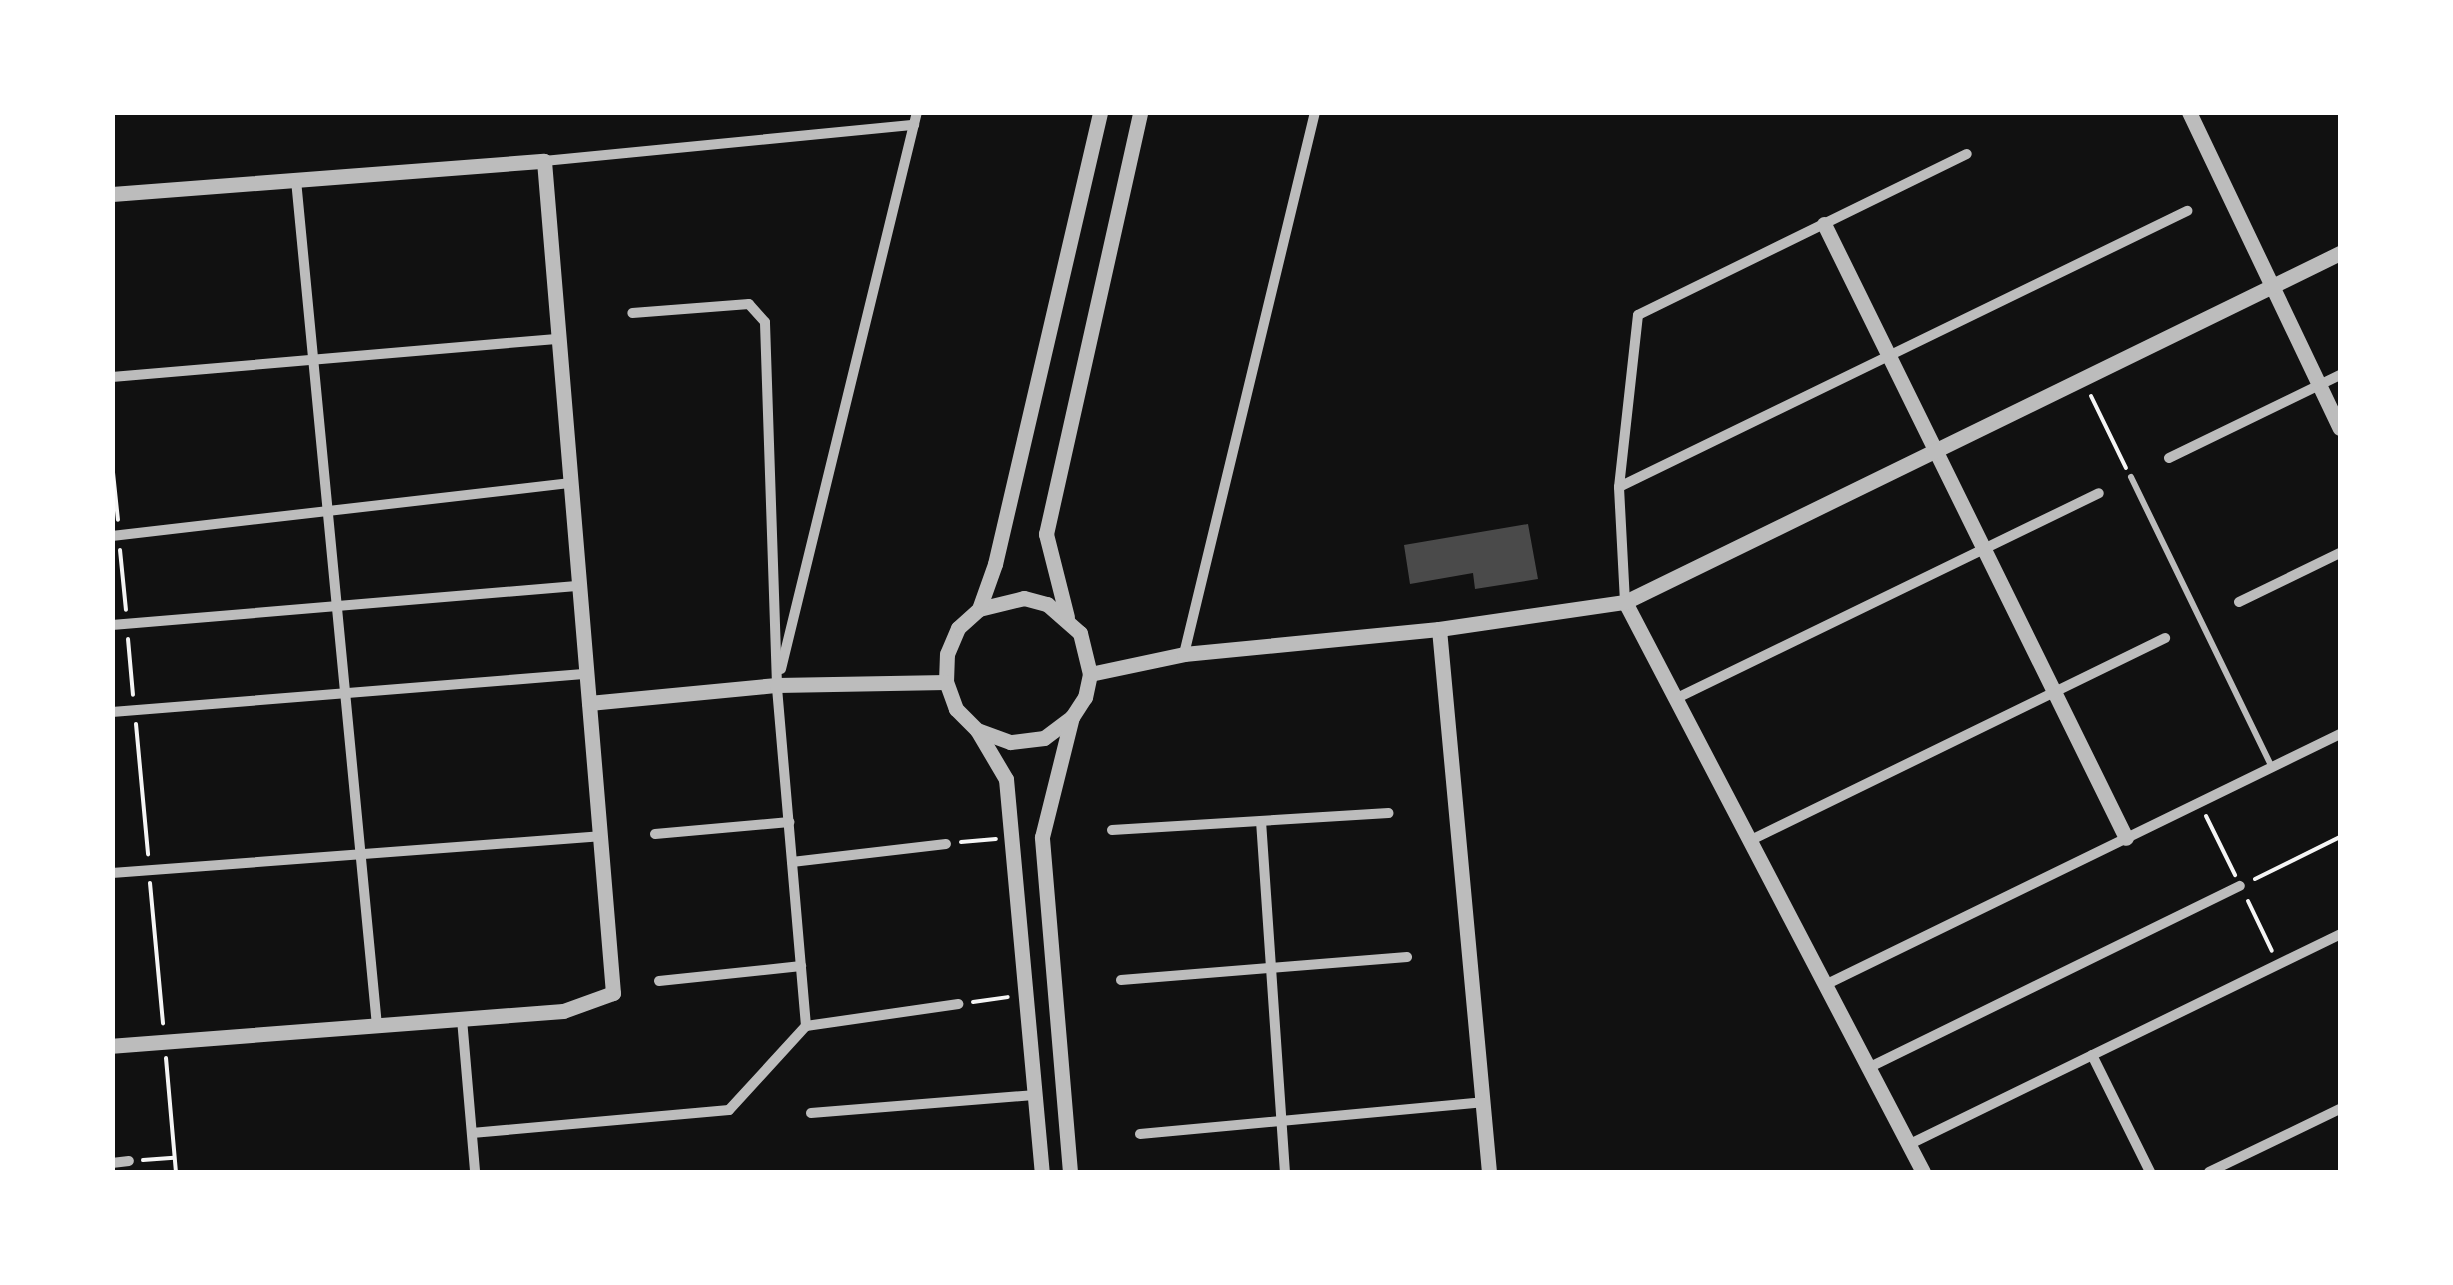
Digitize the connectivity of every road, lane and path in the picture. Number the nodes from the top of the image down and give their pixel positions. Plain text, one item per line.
1 (1100, 112) edge
2 (1140, 112) edge
3 (1314, 112) edge
4 (2188, 112) edge
5 (916, 119) edge
6 (1967, 154) dead end
7 (544, 160) junction
8 (296, 180) junction
9 (112, 194) edge
10 (2187, 211) dead end
11 (1824, 224) junction
12 (2340, 253) edge
13 (2271, 286) junction
14 (632, 312) dead end
15 (558, 339) junction
16 (1889, 356) junction
17 (313, 360) junction
18 (2340, 375) edge
19 (112, 377) edge
20 (2082, 378) junction
21 (2319, 385) junction
22 (2340, 428) edge
23 (1936, 450) junction
24 (2169, 458) dead end
25 (112, 464) edge
26 (2130, 477) joint
27 (570, 483) junction
28 (1619, 488) junction
29 (2098, 493) dead end
30 (328, 515) junction
31 (116, 535) edge
32 (1984, 549) junction
33 (2340, 553) edge
34 (579, 586) junction
35 (1624, 602) junction
36 (2239, 602) dead end
37 (337, 606) junction
38 (979, 609) junction
39 (1067, 617) junction
40 (127, 624) junction
41 (112, 625) edge
42 (1440, 629) junction
43 (2165, 638) dead end
44 (1184, 654) junction
45 (586, 674) junction
46 (1090, 674) junction
47 (946, 682) junction
48 (777, 685) junction
49 (2054, 692) junction
50 (345, 694) junction
51 (1675, 699) junction
52 (589, 703) junction
53 (134, 710) junction
54 (112, 712) edge
55 (1072, 718) junction
56 (977, 730) junction
57 (2340, 734) edge
58 (2272, 767) junction
59 (1388, 812) dead end
60 (1262, 821) junction
61 (788, 822) junction
62 (1112, 830) dead end
63 (655, 834) dead end
64 (600, 836) junction
65 (2340, 837) edge
66 (1014, 838) junction
67 (2126, 838) junction
68 (1750, 841) junction
69 (946, 844) joint
70 (361, 858) junction
71 (792, 862) junction
72 (149, 870) junction
73 (112, 873) edge
74 (2240, 886) joint
75 (2340, 934) edge
76 (1407, 958) dead end
77 (801, 966) junction
78 (1271, 969) junction
79 (1121, 980) dead end
80 (659, 981) dead end
81 (1825, 985) junction
82 (1028, 994) junction
83 (958, 1004) joint
84 (462, 1019) junction
85 (377, 1026) junction
86 (806, 1026) junction
87 (164, 1042) junction
88 (112, 1046) edge
89 (2092, 1055) junction
90 (1868, 1068) junction
91 (1036, 1095) junction
92 (1482, 1102) junction
93 (2340, 1108) edge
94 (811, 1112) dead end
95 (1281, 1121) junction
96 (472, 1133) junction
97 (1140, 1134) dead end
98 (1908, 1145) junction
99 (175, 1158) junction
100 (129, 1162) joint
101 (112, 1163) edge
102 (176, 1172) edge
103 (475, 1172) edge
104 (1042, 1172) edge
105 (1070, 1172) edge
106 (1285, 1172) edge
107 (1489, 1172) edge
108 (1923, 1172) edge
109 (2150, 1172) edge
110 (2209, 1172) edge

1 - 38 street
2 - 39 street
3 - 44 street
4 - 13 street
5 - 7 street
5 - 48 street
6 - 11 street
7 - 8 street
7 - 15 street
8 - 9 street
8 - 17 street
10 - 16 street
11 - 16 street
11 - 28 street
12 - 13 street
13 - 20 street
13 - 21 street
14 - 48 street
15 - 17 street
15 - 27 street
16 - 23 street
16 - 28 street
17 - 19 street
17 - 30 street
18 - 21 street
20 - 23 street
20 - 26 path
21 - 22 street
21 - 24 street
23 - 32 street
23 - 35 street
25 - 31 path
26 - 58 lane
27 - 30 street
27 - 34 street
28 - 35 street
29 - 32 street
30 - 31 street
30 - 37 street
31 - 40 path
32 - 49 street
32 - 51 street
33 - 36 street
34 - 37 street
34 - 45 street
35 - 42 street
35 - 51 street
37 - 40 street
37 - 50 street
38 - 39 street
38 - 47 street
39 - 46 street
40 - 41 street
40 - 53 path
42 - 44 street
42 - 92 street
43 - 49 street
44 - 46 street
45 - 50 street
45 - 52 street
46 - 55 street
47 - 48 street
47 - 56 street
48 - 52 street
48 - 61 street
49 - 67 street
49 - 68 street
50 - 53 street
50 - 70 street
51 - 68 street
52 - 64 street
53 - 54 street
53 - 72 path
55 - 56 street
55 - 105 street
56 - 66 street
57 - 58 street
58 - 67 street
59 - 60 street
60 - 62 street
60 - 78 street
61 - 63 street
61 - 71 street
64 - 70 street
64 - 84 street
65 - 74 path
66 - 69 path
66 - 82 street
67 - 81 street
68 - 81 street
69 - 71 street
70 - 72 street
70 - 85 street
71 - 77 street
72 - 73 street
72 - 87 path
74 - 90 street
75 - 89 street
76 - 78 street
77 - 80 street
77 - 86 street
78 - 79 street
78 - 95 street
81 - 90 street
82 - 83 path
82 - 91 street
83 - 86 street
84 - 85 street
84 - 96 street
85 - 87 street
86 - 96 street
87 - 88 street
87 - 99 path
89 - 98 street
89 - 109 street
90 - 98 street
91 - 94 street
91 - 104 street
92 - 95 street
92 - 107 street
93 - 110 street
95 - 97 street
95 - 106 street
96 - 103 street
98 - 108 street
99 - 100 path
99 - 102 path
100 - 101 street

